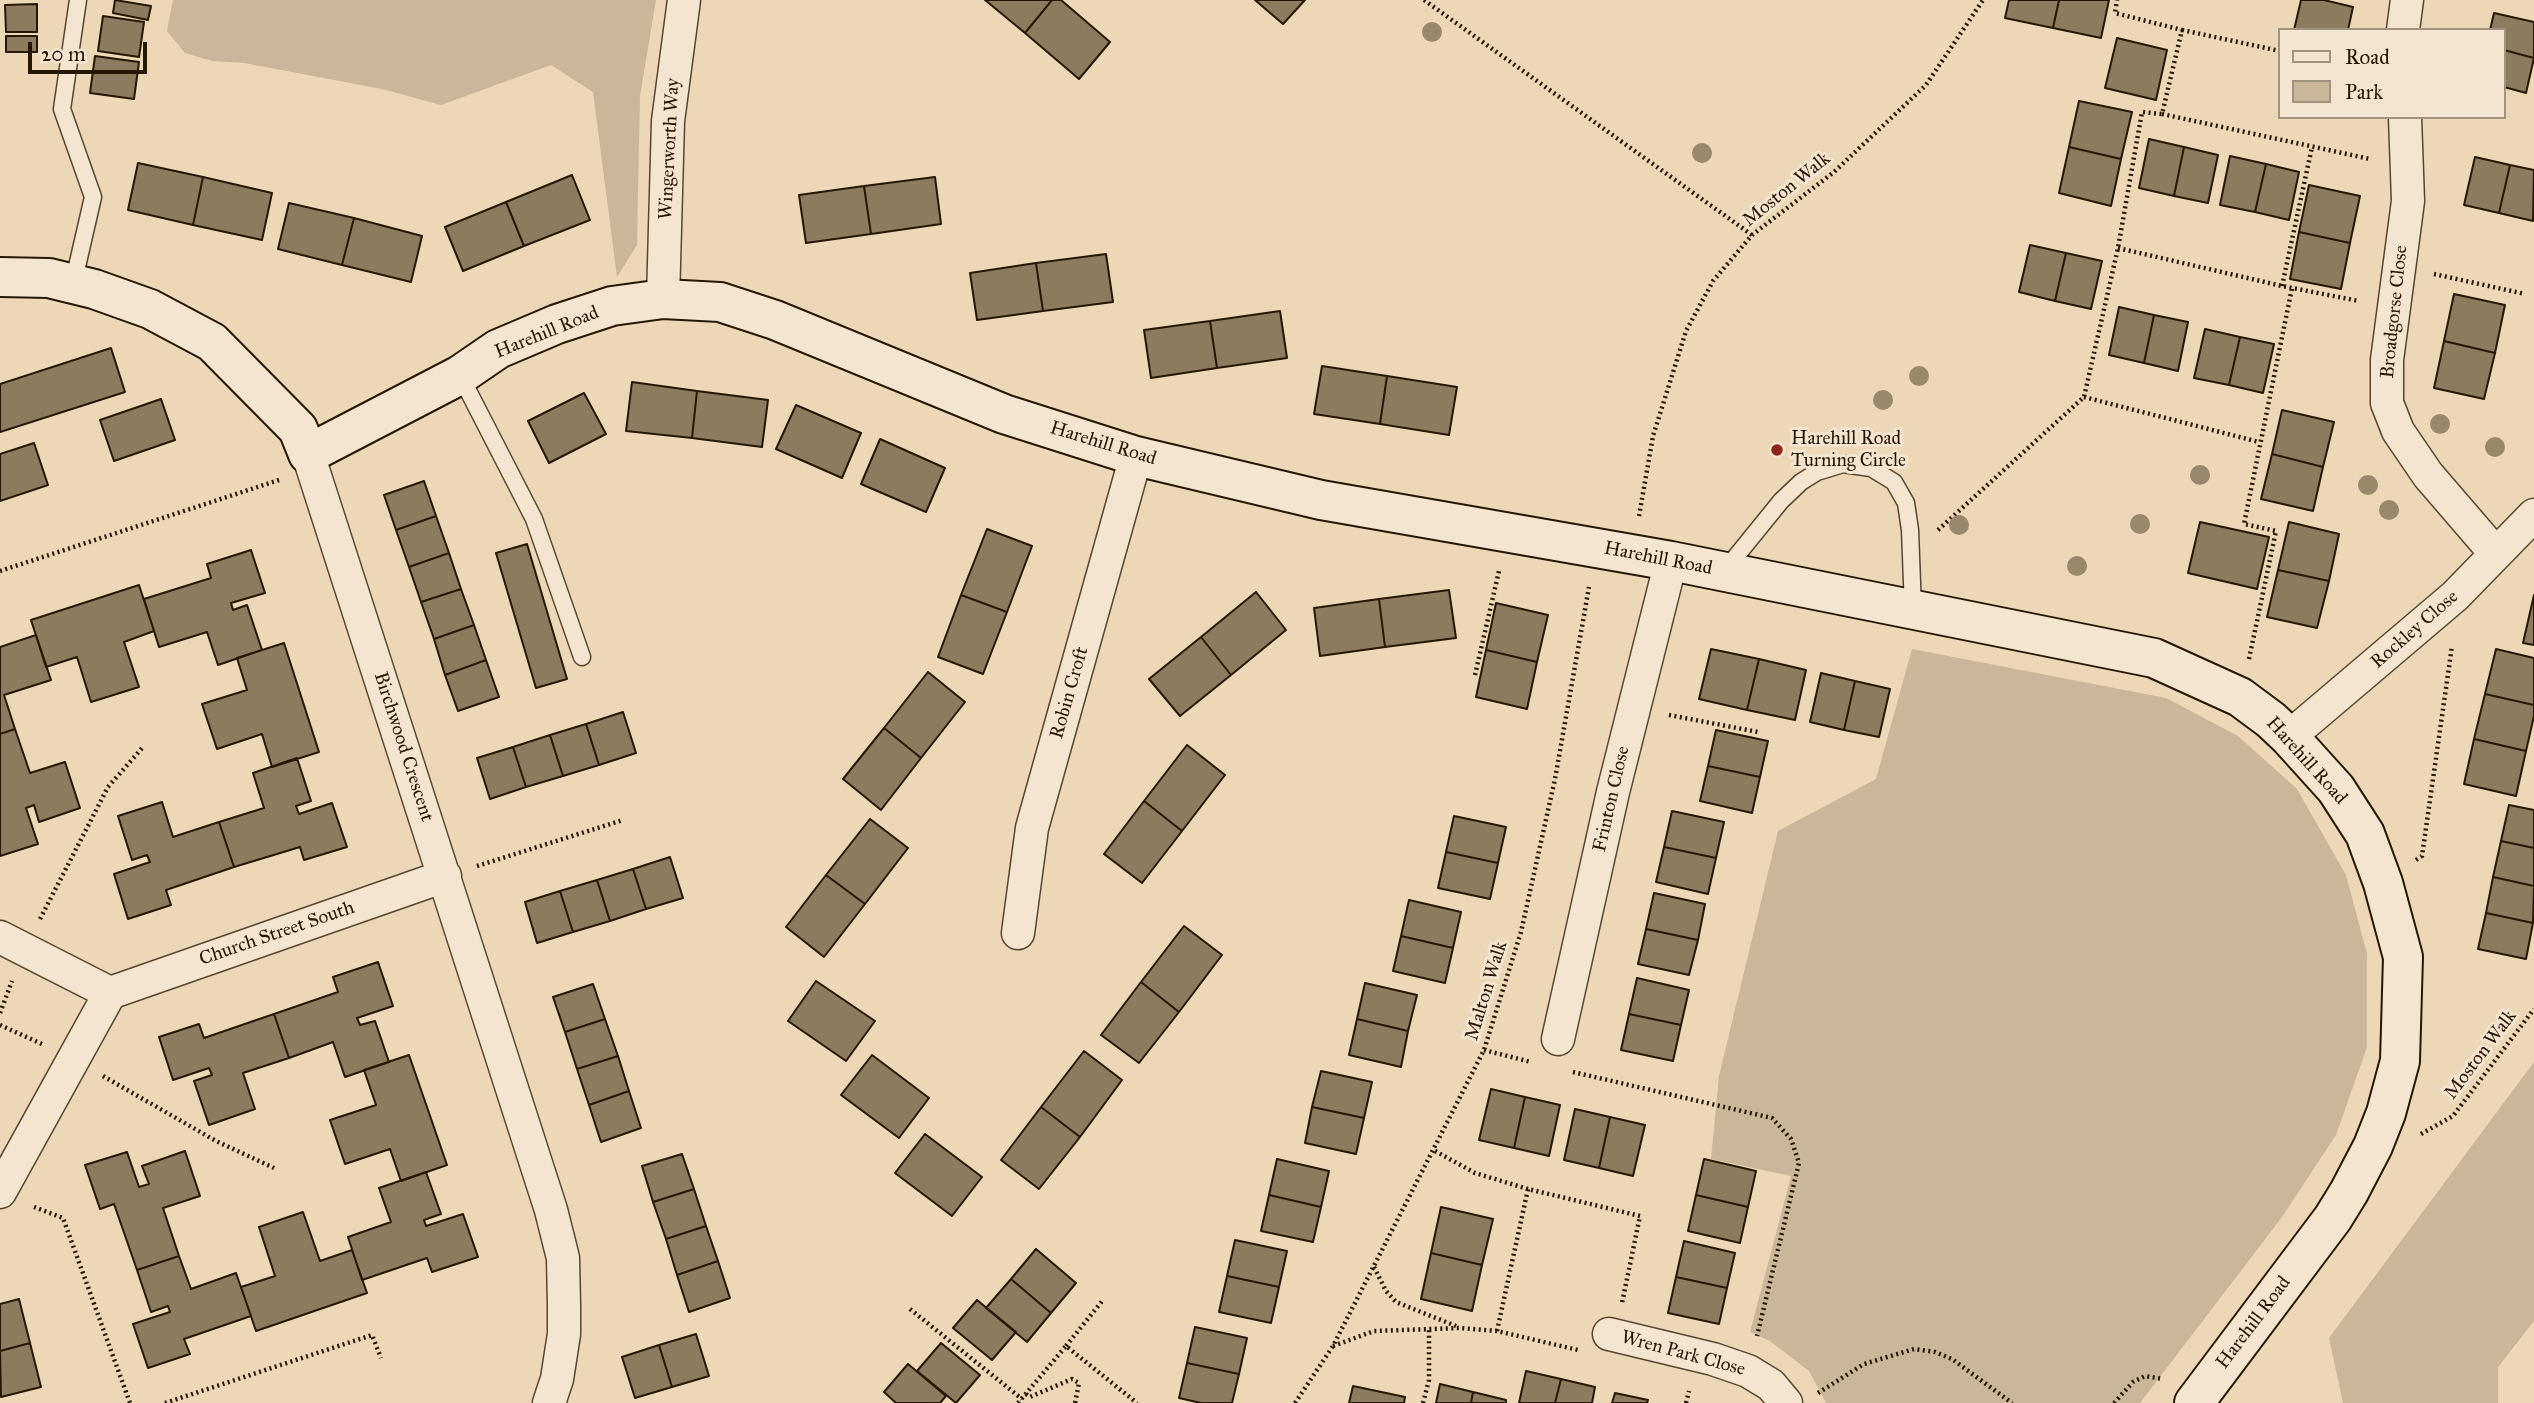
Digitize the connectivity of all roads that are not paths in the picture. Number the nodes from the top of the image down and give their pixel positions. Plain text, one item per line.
1 (78, 0) edge
2 (684, 0) edge
3 (2407, 0) edge
4 (2403, 28) edge
5 (2405, 119) edge
6 (0, 277) edge
7 (73, 284) junction
8 (663, 299) junction
9 (460, 375) junction
10 (1136, 456) junction
11 (311, 462) junction
12 (2534, 515) edge
13 (2496, 554) junction
14 (1671, 561) junction
15 (1724, 572) junction
16 (1913, 611) junction
17 (582, 657) dead end
18 (2289, 737) junction
19 (445, 876) junction
20 (1018, 933) dead end
21 (12, 943) edge
22 (110, 993) junction
23 (1550, 1052) road end
24 (13, 1198) edge
25 (1612, 1335) road end
26 (1798, 1400) edge
27 (2196, 1401) edge
28 (549, 1403) edge

1 - 7 lane
2 - 8 street, Wingerworth Way
3 - 4 street
5 - 13 street, Broadgorse Close
6 - 7 street, Birchwood Crescent
7 - 11 street, Birchwood Crescent
8 - 9 street, Harehill Road
8 - 10 street, Harehill Road
9 - 11 street, Harehill Road
9 - 17 lane
10 - 14 street, Harehill Road
10 - 20 street, Robin Croft
11 - 19 street, Birchwood Crescent
12 - 13 street, Rockley Close
13 - 18 street, Rockley Close
14 - 15 street, Harehill Road
14 - 23 street, Frinton Close
15 - 16 street, Harehill Road
15 - 16 lane
16 - 18 street, Harehill Road
18 - 27 street, Harehill Road
19 - 22 street, Church Street South
19 - 28 street, Birchwood Crescent
21 - 22 street
22 - 24 street
25 - 26 street, Wren Park Close

